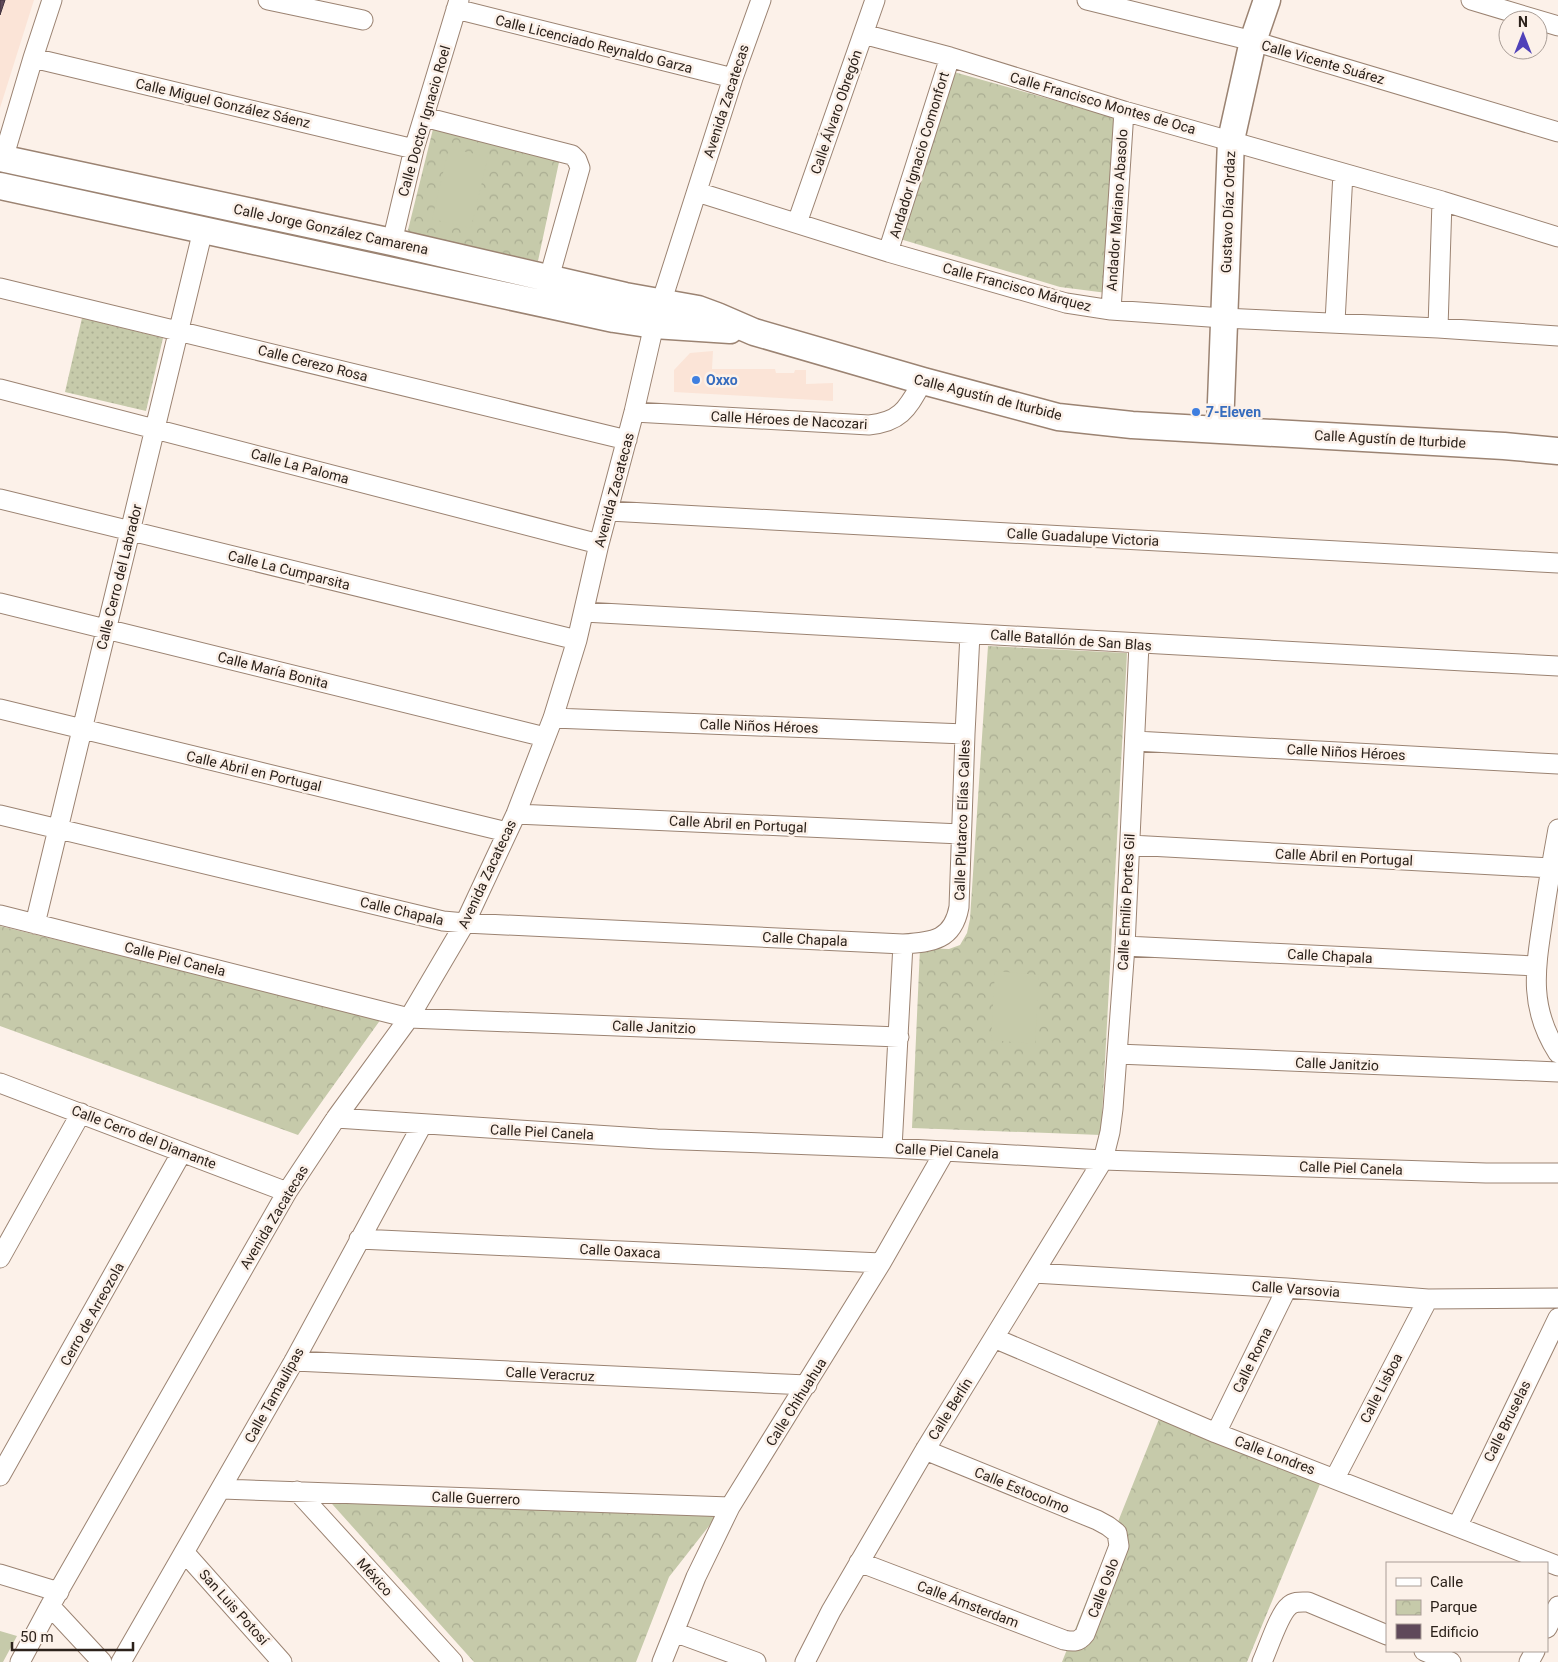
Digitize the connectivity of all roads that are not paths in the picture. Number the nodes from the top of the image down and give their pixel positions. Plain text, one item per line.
1 (52, 0) edge
2 (268, 0) edge
3 (761, 0) edge
4 (875, 0) edge
5 (1087, 0) edge
6 (1267, 0) edge
7 (1471, 0) edge
8 (457, 5) edge
9 (363, 20) dead end
10 (1558, 26) edge
11 (863, 34) junction
12 (1252, 42) junction
13 (950, 57) junction
14 (33, 58) junction
15 (733, 78) junction
16 (1124, 111) junction
17 (424, 117) junction
18 (1558, 132) edge
19 (1231, 140) junction
20 (414, 149) junction
21 (2, 159) edge
22 (1343, 173) junction
23 (0, 186) edge
24 (697, 192) junction
25 (1442, 201) junction
26 (797, 223) junction
27 (203, 230) junction
28 (1558, 237) edge
29 (392, 242) junction
30 (888, 252) junction
31 (549, 278) junction
32 (0, 288) edge
33 (1111, 310) junction
34 (657, 314) junction
35 (1223, 318) junction
36 (1335, 322) junction
37 (1438, 328) junction
38 (178, 330) junction
39 (1558, 336) edge
40 (923, 381) junction
41 (0, 389) edge
42 (634, 412) junction
43 (155, 428) junction
44 (1220, 428) junction
45 (626, 440) junction
46 (1558, 451) edge
47 (0, 499) edge
48 (609, 511) junction
49 (130, 532) junction
50 (600, 544) junction
51 (1558, 563) edge
52 (0, 603) edge
53 (584, 612) junction
54 (107, 629) junction
55 (970, 634) junction
56 (577, 640) junction
57 (1139, 644) junction
58 (1558, 666) edge
59 (0, 709) edge
60 (553, 718) junction
61 (82, 730) junction
62 (965, 734) junction
63 (545, 737) junction
64 (1134, 740) junction
65 (1558, 764) edge
66 (516, 814) junction
67 (0, 815) edge
68 (57, 829) junction
69 (1558, 829) edge
70 (507, 832) junction
71 (961, 834) junction
72 (1130, 845) junction
73 (1555, 869) edge
74 (0, 915) edge
75 (465, 923) junction
76 (35, 924) junction
77 (903, 944) junction
78 (1125, 946) junction
79 (1536, 966) junction
80 (409, 1018) junction
81 (899, 1037) junction
82 (1117, 1054) junction
83 (1558, 1054) edge
84 (1558, 1072) edge
85 (0, 1083) edge
86 (80, 1112) junction
87 (336, 1118) junction
88 (422, 1125) junction
89 (892, 1148) junction
90 (945, 1151) junction
91 (182, 1152) junction
92 (1103, 1160) junction
93 (1558, 1173) edge
94 (288, 1192) junction
95 (359, 1239) junction
96 (0, 1258) edge
97 (881, 1263) junction
98 (1034, 1273) junction
99 (1287, 1288) junction
100 (1428, 1298) junction
101 (1558, 1298) edge
102 (1558, 1318) edge
103 (994, 1338) junction
104 (294, 1361) junction
105 (807, 1385) junction
106 (1216, 1433) junction
107 (925, 1450) junction
108 (0, 1476) edge
109 (1335, 1478) junction
110 (222, 1489) junction
111 (297, 1491) junction
112 (730, 1507) junction
113 (1458, 1525) junction
114 (1117, 1533) joint
115 (185, 1553) junction
116 (859, 1562) junction
117 (1558, 1566) edge
118 (0, 1574) edge
119 (54, 1599) junction
120 (1558, 1606) edge
121 (1548, 1626) edge
122 (674, 1632) junction
123 (1386, 1635) edge
124 (1078, 1641) joint
125 (1426, 1652) edge
126 (20, 1662) edge
127 (102, 1662) edge
128 (121, 1662) edge
129 (282, 1662) edge
130 (453, 1662) edge
131 (662, 1662) edge
132 (756, 1662) edge
133 (805, 1662) edge
134 (1262, 1662) edge
135 (1451, 1662) edge

1 - 14 street
2 - 9 street
3 - 15 street, Avenida Zacatecas
4 - 11 street, Calle Álvaro Obregón
5 - 12 street, Calle Vicente Suárez
6 - 12 street, Gustavo Díaz Ordaz
7 - 10 street
8 - 15 street, Calle Licenciado Reynaldo Garza
8 - 17 street, Calle Doctor Ignacio Roel
11 - 13 street, Calle Francisco Montes de Oca
11 - 26 street, Calle Álvaro Obregón
12 - 18 street, Calle Vicente Suárez
12 - 19 street, Gustavo Díaz Ordaz
13 - 16 street, Calle Francisco Montes de Oca
13 - 30 street, Andador Ignacio Comonfort
14 - 20 street, Calle Miguel González Sáenz
14 - 21 street
15 - 24 street, Avenida Zacatecas
16 - 19 street, Calle Francisco Montes de Oca
16 - 33 street, Andador Mariano Abasolo
17 - 20 street, Calle Doctor Ignacio Roel
17 - 31 street
19 - 22 street, Calle Francisco Montes de Oca
19 - 35 street, Gustavo Díaz Ordaz
20 - 29 street, Calle Doctor Ignacio Roel
21 - 29 street, Calle Jorge González Camarena
22 - 25 street, Calle Francisco Montes de Oca
22 - 36 street
23 - 27 street, Calle Jorge González Camarena
24 - 26 street, Calle Francisco Márquez
24 - 34 street, Avenida Zacatecas
25 - 28 street, Calle Francisco Montes de Oca
25 - 37 street
26 - 30 street, Calle Francisco Márquez
27 - 34 street, Calle Jorge González Camarena
27 - 38 street, Calle Cerro del Labrador
29 - 31 street, Calle Jorge González Camarena
30 - 33 street, Calle Francisco Márquez
31 - 34 street, Calle Jorge González Camarena
32 - 38 street, Calle Cerezo Rosa
33 - 35 street, Calle Francisco Márquez
34 - 40 street, Calle Agustín de Iturbide
34 - 42 street, Avenida Zacatecas
35 - 36 street, Calle Francisco Márquez
35 - 44 street, Gustavo Díaz Ordaz
36 - 37 street, Calle Francisco Márquez
37 - 39 street, Calle Francisco Márquez
38 - 43 street, Calle Cerro del Labrador
38 - 45 street, Calle Cerezo Rosa
40 - 42 street, Calle Héroes de Nacozari
40 - 44 street, Calle Agustín de Iturbide
41 - 43 street, Calle La Paloma
42 - 45 street, Avenida Zacatecas
43 - 49 street, Calle Cerro del Labrador
43 - 50 street, Calle La Paloma
44 - 46 street, Calle Agustín de Iturbide
45 - 48 street, Avenida Zacatecas
47 - 49 street, Calle La Cumparsita
48 - 50 street, Avenida Zacatecas
48 - 51 street, Calle Guadalupe Victoria
49 - 54 street, Calle Cerro del Labrador
49 - 56 street, Calle La Cumparsita
50 - 53 street, Avenida Zacatecas
52 - 54 street, Calle María Bonita
53 - 55 street, Calle Batallón de San Blas
53 - 56 street, Avenida Zacatecas
54 - 61 street, Calle Cerro del Labrador
54 - 63 street, Calle María Bonita
55 - 57 street, Calle Batallón de San Blas
55 - 62 street, Calle Plutarco Elías Calles
56 - 60 street, Avenida Zacatecas
57 - 58 street, Calle Batallón de San Blas
57 - 64 street, Calle Emilio Portes Gil
59 - 61 street, Calle Abril en Portugal
60 - 62 street, Calle Niños Héroes
60 - 63 street, Avenida Zacatecas
61 - 68 street, Calle Cerro del Labrador
61 - 70 street, Calle Abril en Portugal
62 - 71 street, Calle Plutarco Elías Calles
63 - 66 street, Avenida Zacatecas
64 - 65 street, Calle Niños Héroes
64 - 72 street, Calle Emilio Portes Gil
66 - 70 street, Avenida Zacatecas
66 - 71 street, Calle Abril en Portugal
67 - 68 street, Calle Chapala
68 - 75 street, Calle Chapala
68 - 76 street, Calle Cerro del Labrador
69 - 73 street
70 - 75 street, Avenida Zacatecas
71 - 77 street, Calle Plutarco Elías Calles
72 - 73 street, Calle Abril en Portugal
72 - 78 street, Calle Emilio Portes Gil
73 - 79 street
74 - 76 street, Calle Piel Canela
75 - 77 street, Calle Chapala
75 - 80 street, Avenida Zacatecas
76 - 80 street, Calle Piel Canela
77 - 81 street
78 - 79 street, Calle Chapala
78 - 82 street, Calle Emilio Portes Gil
79 - 83 street
80 - 81 street, Calle Janitzio
80 - 87 street, Avenida Zacatecas
81 - 89 street
82 - 84 street, Calle Janitzio
82 - 92 street, Calle Emilio Portes Gil
85 - 86 street, Calle Cerro del Diamante
86 - 91 street, Calle Cerro del Diamante
86 - 96 street
87 - 88 street, Calle Piel Canela
87 - 94 street, Avenida Zacatecas
88 - 89 street, Calle Piel Canela
88 - 95 street, Calle Tamaulipas
89 - 90 street, Calle Piel Canela
90 - 92 street, Calle Piel Canela
90 - 97 street, Calle Chihuahua
91 - 94 street, Calle Cerro del Diamante
91 - 108 street, Cerro de Arreozola
92 - 93 street, Calle Piel Canela
92 - 98 street, Calle Berlín
94 - 119 street, Avenida Zacatecas
95 - 97 street, Calle Oaxaca
95 - 104 street, Calle Tamaulipas
97 - 105 street, Calle Chihuahua
98 - 99 street, Calle Varsovia
98 - 103 street, Calle Berlín
99 - 100 street, Calle Varsovia
99 - 106 street, Calle Roma
100 - 101 street, Calle Varsovia
100 - 109 street, Calle Lisboa
102 - 113 street, Calle Bruselas
103 - 106 street, Calle Londres
103 - 107 street, Calle Berlín
104 - 105 street, Calle Veracruz
104 - 110 street, Calle Tamaulipas
105 - 112 street, Calle Chihuahua
106 - 109 street, Calle Londres
107 - 114 street, Calle Estocolmo
107 - 116 street, Calle Berlín
109 - 113 street, Calle Londres
110 - 111 street, Calle Guerrero
110 - 115 street, Calle Tamaulipas
111 - 112 street, Calle Guerrero
111 - 130 street, México
112 - 122 street, Calle Chihuahua
113 - 117 street, Calle Londres
114 - 124 street, Calle Oslo
115 - 128 street, Calle Tamaulipas
115 - 129 street, San Luis Potosí
116 - 124 street, Calle Ámsterdam
116 - 133 street, Calle Berlín
118 - 119 street
119 - 126 street, Avenida Zacatecas
119 - 127 street
120 - 121 street
122 - 131 street, Calle Chihuahua
122 - 132 street
123 - 134 street
125 - 135 street

